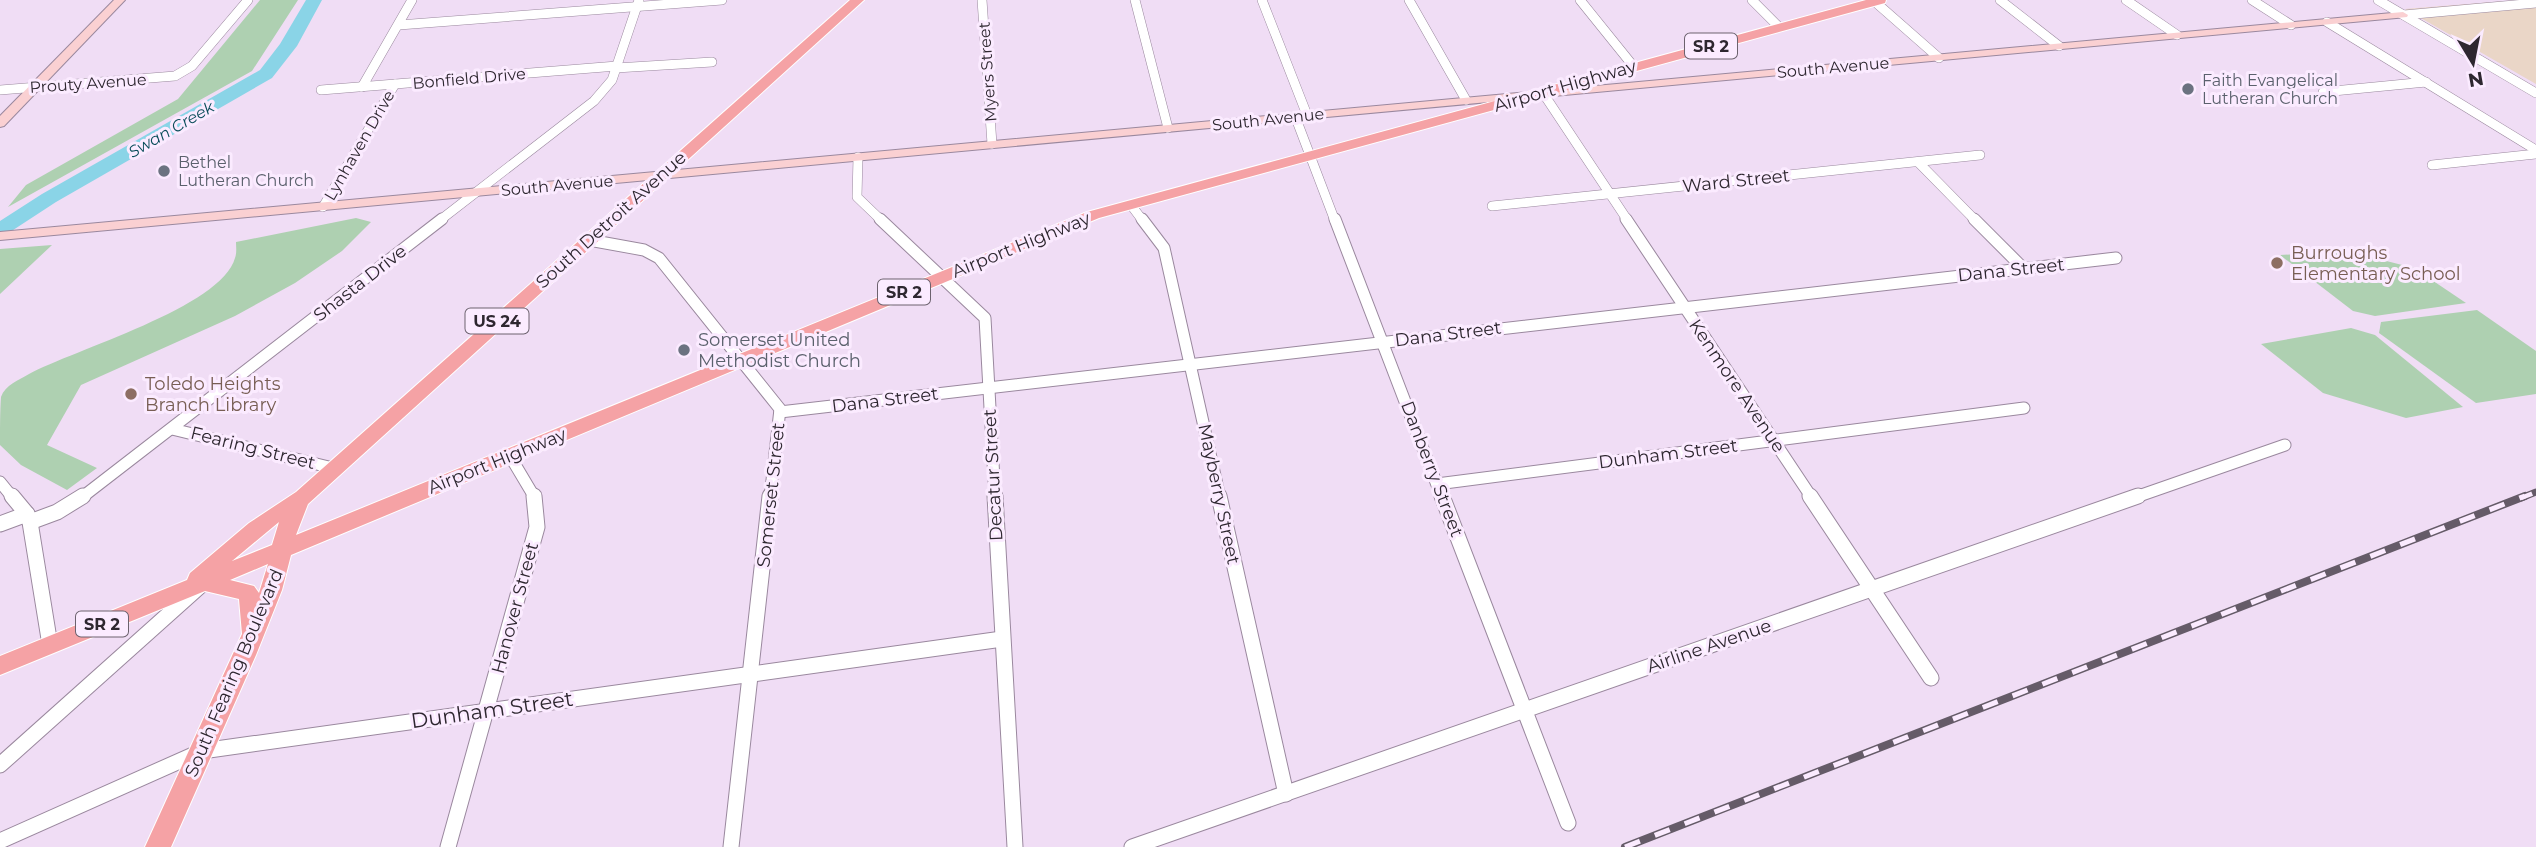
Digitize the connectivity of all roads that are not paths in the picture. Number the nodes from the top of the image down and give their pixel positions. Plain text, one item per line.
1 (120, 0) edge
2 (248, 0) edge
3 (412, 0) edge
4 (722, 0) edge
5 (858, 0) edge
6 (982, 0) edge
7 (1135, 0) edge
8 (1262, 0) edge
9 (1409, 0) edge
10 (1580, 0) edge
11 (1752, 0) edge
12 (1876, 0) edge
13 (2000, 0) edge
14 (2126, 0) edge
15 (2252, 0) edge
16 (2378, 0) edge
17 (2502, 0) edge
18 (638, 3) edge
19 (2536, 3) edge
20 (2511, 5) junction
21 (2403, 15) junction
22 (2327, 22) junction
23 (398, 25) junction
24 (2291, 25) junction
25 (1779, 27) junction
26 (2177, 35) junction
27 (2059, 46) junction
28 (1939, 58) junction
29 (712, 62) dead end
30 (617, 67) junction
31 (1634, 67) junction
32 (2426, 82) junction
33 (395, 84) junction
34 (34, 87) junction
35 (362, 87) junction
36 (0, 90) edge
37 (321, 90) dead end
38 (2323, 92) dead end
39 (1543, 93) junction
40 (2536, 93) edge
41 (1466, 100) junction
42 (1301, 115) junction
43 (0, 122) edge
44 (1168, 128) junction
45 (992, 145) junction
46 (2536, 152) edge
47 (1311, 155) junction
48 (1980, 155) dead end
49 (858, 157) junction
50 (1918, 162) junction
51 (2432, 164) dead end
52 (661, 176) junction
53 (476, 192) junction
54 (1609, 194) junction
55 (1131, 205) junction
56 (323, 206) junction
57 (1492, 206) dead end
58 (0, 236) edge
59 (589, 240) junction
60 (2116, 258) dead end
61 (2024, 269) junction
62 (941, 277) junction
63 (1685, 307) junction
64 (1382, 342) junction
65 (742, 360) junction
66 (1190, 364) junction
67 (988, 387) junction
68 (2024, 408) dead end
69 (780, 412) junction
70 (172, 429) junction
71 (1773, 440) junction
72 (2285, 445) dead end
73 (510, 456) junction
74 (333, 468) junction
75 (0, 482) edge
76 (1437, 484) junction
77 (309, 490) junction
78 (28, 518) junction
79 (0, 524) edge
80 (284, 548) junction
81 (195, 586) junction
82 (1872, 589) junction
83 (252, 639) junction
84 (1002, 639) junction
85 (50, 645) junction
86 (0, 666) edge
87 (751, 675) junction
88 (1931, 678) dead end
89 (486, 710) junction
90 (1525, 710) junction
91 (202, 751) junction
92 (0, 765) edge
93 (1286, 794) junction
94 (1568, 823) dead end
95 (0, 841) edge
96 (158, 847) edge
97 (448, 847) edge
98 (731, 847) edge
99 (1014, 847) edge
100 (1132, 847) edge

1 - 34 street
2 - 34 street, Prouty Avenue
3 - 23 street
4 - 18 street
5 - 52 main road, South Detroit Avenue / US 24
6 - 45 street, Myers Street
7 - 44 street
8 - 42 street, Danberry Street
9 - 41 street
10 - 31 street
11 - 25 street
12 - 25 main road, Airport Highway / SR 2
12 - 28 street
13 - 27 street
14 - 26 street
15 - 24 street
16 - 21 street
17 - 20 street
18 - 23 street
18 - 30 street, Shasta Drive
19 - 20 street, South Avenue
20 - 21 street, South Avenue
21 - 22 street, South Avenue
21 - 40 street
22 - 24 street, South Avenue
22 - 32 street
23 - 35 street
24 - 26 street, South Avenue
25 - 31 main road, Airport Highway / SR 2
26 - 27 street, South Avenue
27 - 28 street, South Avenue
28 - 39 street, South Avenue
29 - 30 street, Bonfield Drive
30 - 33 street, Bonfield Drive
30 - 53 street, Shasta Drive
31 - 39 main road, Airport Highway / SR 2
32 - 38 street
32 - 46 street
33 - 35 street, Bonfield Drive
33 - 56 street, Lynhaven Drive
34 - 36 street, Prouty Avenue
34 - 43 street
35 - 37 street, Bonfield Drive
39 - 41 street, South Avenue
39 - 47 main road, Airport Highway / SR 2
39 - 54 street, Kenmore Avenue
41 - 42 street, South Avenue
42 - 44 street, South Avenue
42 - 47 street, Danberry Street
44 - 45 street, South Avenue
45 - 49 street, South Avenue
46 - 51 street
47 - 55 main road, Airport Highway / SR 2
47 - 64 street, Danberry Street
48 - 50 street, Ward Street
49 - 52 street, South Avenue
49 - 62 street, Decatur Street
50 - 54 street, Ward Street
50 - 61 street
52 - 53 street, South Avenue
52 - 59 main road, South Detroit Avenue / US 24
53 - 56 street, South Avenue
53 - 70 street, Shasta Drive
54 - 57 street, Ward Street
54 - 63 street, Kenmore Avenue
55 - 62 main road, Airport Highway / SR 2
55 - 66 street, Mayberry Street
56 - 58 street, South Avenue
59 - 65 street, Somerset Street
59 - 74 main road, South Detroit Avenue / US 24
60 - 61 street, Dana Street
61 - 63 street, Dana Street
62 - 65 main road, Airport Highway / SR 2
62 - 67 street, Decatur Street
63 - 64 street, Dana Street
63 - 71 street, Kenmore Avenue
64 - 66 street, Dana Street
64 - 76 street, Danberry Street
65 - 69 street, Somerset Street
65 - 73 main road, Airport Highway / SR 2
66 - 67 street, Dana Street
66 - 93 street, Mayberry Street
67 - 69 street, Dana Street
67 - 84 street, Decatur Street
68 - 71 street, Dunham Street
69 - 87 street, Somerset Street
70 - 74 street, Fearing Street
70 - 78 street, Shasta Drive
71 - 76 street, Dunham Street
71 - 82 street, Kenmore Avenue
72 - 82 street, Airline Avenue
73 - 80 main road, Airport Highway / SR 2
73 - 89 street, Hanover Street
74 - 77 main road, South Fearing Boulevard / US 24
75 - 78 street
76 - 90 street, Danberry Street
77 - 80 main road, South Fearing Boulevard / US 24
77 - 81 main road
78 - 79 street, Shasta Drive
78 - 85 street
80 - 81 main road, Airport Highway / SR 2
80 - 83 main road, South Fearing Boulevard / US 24
81 - 83 main road
81 - 85 main road, Airport Highway / SR 2
81 - 92 street
82 - 88 street, Kenmore Avenue
82 - 90 street, Airline Avenue
83 - 91 main road, South Fearing Boulevard / US 24
84 - 87 street, Dunham Street
84 - 99 street, Decatur Street
85 - 86 main road, Airport Highway / SR 2
87 - 89 street, Dunham Street
87 - 98 street, Somerset Street
89 - 91 street, Dunham Street
89 - 97 street, Hanover Street
90 - 93 street, Airline Avenue
90 - 94 street, Danberry Street
91 - 95 street, Dunham Street
91 - 96 main road, South Fearing Boulevard / US 24
93 - 100 street, Airline Avenue

